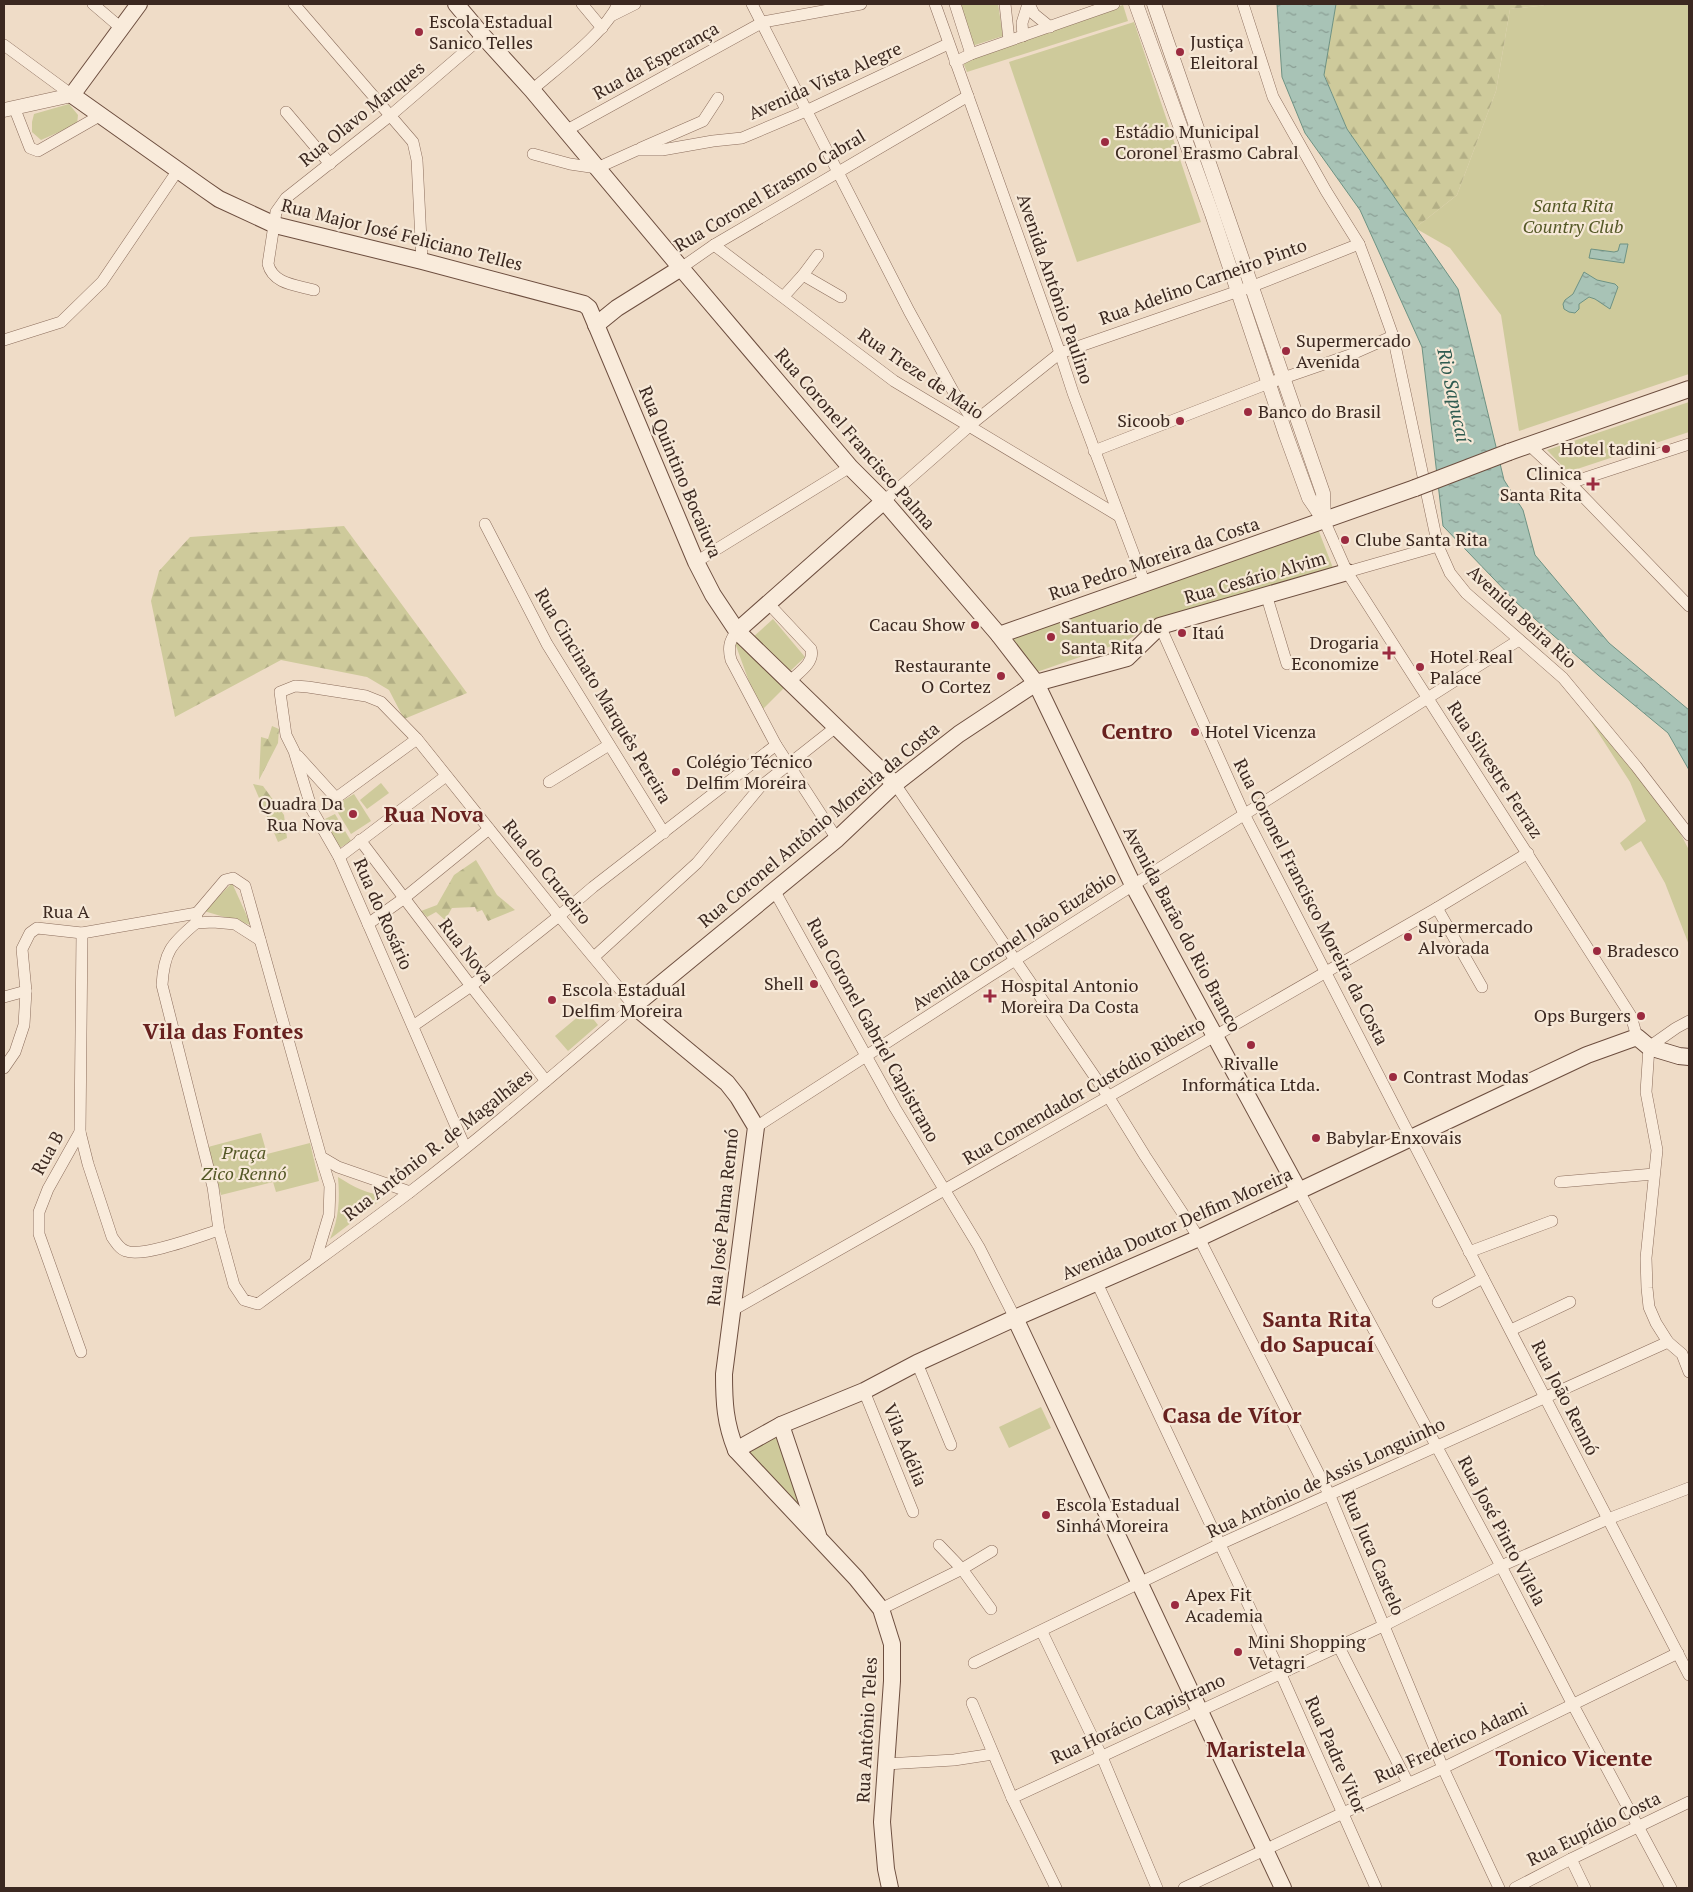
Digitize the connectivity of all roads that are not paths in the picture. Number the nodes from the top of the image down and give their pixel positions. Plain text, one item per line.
1 (93, 4) edge
2 (139, 4) edge
3 (294, 4) edge
4 (456, 4) edge
5 (582, 4) edge
6 (618, 4) edge
7 (635, 4) edge
8 (752, 4) edge
9 (862, 4) edge
10 (935, 4) edge
11 (954, 4) edge
12 (1004, 4) edge
13 (1028, 4) edge
14 (1114, 4) edge
15 (1136, 4) edge
16 (1154, 4) edge
17 (1243, 4) edge
18 (613, 15) junction
19 (762, 22) junction
20 (1050, 27) junction
21 (121, 28) junction
22 (602, 28) junction
23 (483, 36) junction
24 (1023, 36) junction
25 (1009, 40) junction
26 (948, 44) junction
27 (4, 45) edge
28 (971, 54) junction
29 (955, 62) junction
30 (532, 90) junction
31 (72, 95) junction
32 (968, 96) junction
33 (718, 98) dead end
34 (9, 109) edge
35 (806, 111) junction
36 (286, 112) dead end
37 (101, 115) junction
38 (391, 115) junction
39 (703, 121) junction
40 (567, 130) junction
41 (713, 141) junction
42 (636, 150) junction
43 (533, 154) dead end
44 (330, 164) junction
45 (597, 168) junction
46 (178, 170) junction
47 (838, 172) junction
48 (1226, 209) junction
49 (1212, 214) junction
50 (275, 224) junction
51 (1359, 244) junction
52 (714, 245) junction
53 (818, 255) dead end
54 (422, 260) junction
55 (681, 268) junction
56 (803, 275) junction
57 (1253, 286) junction
58 (314, 290) dead end
59 (1238, 290) junction
60 (784, 296) junction
61 (841, 297) dead end
62 (596, 325) junction
63 (1393, 336) junction
64 (4, 340) edge
65 (1060, 352) junction
66 (1284, 378) junction
67 (1269, 382) junction
68 (1689, 389) edge
69 (971, 424) junction
70 (1528, 444) junction
71 (1689, 444) edge
72 (1094, 451) junction
73 (850, 467) junction
74 (1570, 484) junction
75 (884, 501) junction
76 (1118, 516) junction
77 (1324, 520) junction
78 (485, 524) dead end
79 (1438, 546) junction
80 (696, 562) junction
81 (1346, 572) junction
82 (1145, 584) junction
83 (1266, 594) junction
84 (768, 603) junction
85 (1689, 606) edge
86 (1160, 626) junction
87 (737, 631) junction
88 (998, 635) junction
89 (1519, 640) junction
90 (1287, 664) dead end
91 (789, 682) junction
92 (1036, 683) junction
93 (280, 692) joint
94 (1429, 699) junction
95 (836, 727) junction
96 (417, 739) junction
97 (609, 745) junction
98 (776, 745) junction
99 (294, 751) junction
100 (790, 765) junction
101 (446, 776) junction
102 (548, 782) dead end
103 (895, 784) junction
104 (1244, 814) junction
105 (489, 829) junction
106 (664, 833) junction
107 (1689, 836) edge
108 (837, 838) junction
109 (360, 840) junction
110 (1528, 853) junction
111 (338, 857) junction
112 (1133, 885) junction
113 (774, 890) junction
114 (403, 899) junction
115 (1437, 908) junction
116 (559, 916) junction
117 (196, 918) junction
118 (368, 924) junction
119 (82, 933) junction
120 (260, 940) junction
121 (594, 957) junction
122 (1015, 962) junction
123 (1325, 972) junction
124 (471, 986) junction
125 (1482, 987) dead end
126 (26, 991) junction
127 (4, 997) edge
128 (634, 1006) junction
129 (1689, 1021) edge
130 (413, 1026) junction
131 (1215, 1036) junction
132 (1643, 1042) junction
133 (867, 1056) junction
134 (1684, 1057) edge
135 (4, 1068) edge
136 (546, 1081) junction
137 (1108, 1096) junction
138 (756, 1127) junction
139 (80, 1132) junction
140 (1411, 1137) junction
141 (465, 1148) junction
142 (321, 1157) junction
143 (1654, 1174) junction
144 (1560, 1182) dead end
145 (945, 1190) junction
146 (1300, 1191) junction
147 (410, 1192) junction
148 (1552, 1221) dead end
149 (219, 1230) junction
150 (1198, 1238) junction
151 (1469, 1252) junction
152 (315, 1262) junction
153 (1483, 1278) junction
154 (1097, 1283) junction
155 (1438, 1302) dead end
156 (1570, 1302) dead end
157 (733, 1310) junction
158 (1015, 1318) junction
159 (1511, 1330) junction
160 (1668, 1342) junction
161 (81, 1352) dead end
162 (917, 1363) junction
163 (1689, 1372) edge
164 (864, 1391) junction
165 (1544, 1397) junction
166 (781, 1425) junction
167 (950, 1444) dead end
168 (1436, 1446) junction
169 (736, 1450) junction
170 (1689, 1488) edge
171 (1330, 1496) junction
172 (913, 1512) dead end
173 (1608, 1519) junction
174 (820, 1539) junction
175 (1220, 1544) junction
176 (939, 1545) dead end
177 (992, 1551) dead end
178 (1501, 1566) junction
179 (962, 1568) junction
180 (1140, 1585) junction
181 (881, 1609) junction
182 (991, 1609) dead end
183 (1385, 1625) junction
184 (1042, 1632) junction
185 (1338, 1645) junction
186 (1678, 1653) junction
187 (974, 1663) dead end
188 (1280, 1672) junction
189 (1689, 1675) edge
190 (972, 1702) dead end
191 (1572, 1704) junction
192 (1199, 1710) junction
193 (993, 1754) junction
194 (1102, 1757) junction
195 (886, 1764) junction
196 (1443, 1768) junction
197 (1408, 1783) junction
198 (1012, 1798) junction
199 (1689, 1802) edge
200 (1343, 1813) junction
201 (1640, 1827) junction
202 (1265, 1849) junction
203 (1571, 1859) junction
204 (890, 1888) edge
205 (1056, 1888) edge
206 (1157, 1888) edge
207 (1184, 1888) edge
208 (1283, 1888) edge
209 (1376, 1888) edge
210 (1499, 1888) edge
211 (1515, 1888) edge
212 (1585, 1888) edge
213 (1671, 1888) edge

1 - 21 street
2 - 21 main road
3 - 38 street
4 - 23 main road, Rua Coronel Francisco Palma
5 - 22 street
6 - 18 street
7 - 18 street
8 - 19 street
9 - 19 street, Rua da Esperança
10 - 26 street, Avenida Antônio Paulino
11 - 28 street
12 - 25 street
13 - 20 street
13 - 24 street
14 - 20 street
15 - 49 street
16 - 48 street
17 - 51 street, Avenida Beira Rio
18 - 22 street
19 - 35 street
19 - 40 street, Rua da Esperança
20 - 24 street
21 - 31 main road
22 - 30 street
23 - 30 main road, Rua Coronel Francisco Palma
23 - 38 street, Rua Olavo Marques
24 - 25 street
25 - 28 street
26 - 29 street, Avenida Antônio Paulino
26 - 35 street, Avenida Vista Alegre
27 - 31 street
28 - 29 street
29 - 32 street, Avenida Antônio Paulino
30 - 40 main road, Rua Coronel Francisco Palma
31 - 34 street
31 - 37 main road, Rua Major José Feliciano Telles
32 - 47 street, Rua Coronel Erasmo Cabral
32 - 65 street, Avenida Antônio Paulino
33 - 39 street
34 - 37 street
35 - 41 street, Avenida Vista Alegre
35 - 47 street
36 - 44 street
37 - 46 main road, Rua Major José Feliciano Telles
38 - 44 street, Rua Olavo Marques
38 - 54 street
39 - 41 street
39 - 42 street, Avenida Vista Alegre
40 - 45 main road, Rua Coronel Francisco Palma
41 - 42 street, Avenida Vista Alegre
42 - 45 street, Avenida Vista Alegre
43 - 45 street
44 - 50 street, Rua Olavo Marques
45 - 55 main road, Rua Coronel Francisco Palma
46 - 50 main road, Rua Major José Feliciano Telles
46 - 64 street
47 - 52 street, Rua Coronel Erasmo Cabral
47 - 69 street
48 - 49 street
48 - 57 street
49 - 59 street
50 - 54 main road, Rua Major José Feliciano Telles
50 - 58 street, Rua Olavo Marques
51 - 57 street, Rua Adelino Carneiro Pinto
51 - 63 street, Avenida Beira Rio
52 - 55 street, Rua Coronel Erasmo Cabral
52 - 60 street, Rua Treze de Maio
53 - 56 street
54 - 62 main road, Rua Major José Feliciano Telles
55 - 62 main road, Rua Coronel Erasmo Cabral
55 - 73 main road, Rua Coronel Francisco Palma
56 - 60 street
56 - 61 street
57 - 59 street, Rua Adelino Carneiro Pinto
57 - 66 street
59 - 65 street, Rua Adelino Carneiro Pinto
59 - 67 street
60 - 69 street, Rua Treze de Maio
62 - 80 main road, Rua Quintino Bocaiuva
63 - 66 street
63 - 79 street, Avenida Beira Rio
65 - 69 street, Rua Adelino Carneiro Pinto
65 - 72 street, Avenida Antônio Paulino
66 - 67 street
66 - 77 street
67 - 72 street
67 - 77 street
68 - 70 main road, Rua Pedro Moreira da Costa
69 - 75 street, Rua Adelino Carneiro Pinto
69 - 76 street, Rua Treze de Maio
70 - 74 street
70 - 77 main road, Rua Pedro Moreira da Costa, bridge
71 - 74 street
72 - 76 street, Avenida Antônio Paulino
73 - 75 main road, Rua Coronel Francisco Palma
73 - 80 street
74 - 85 street
75 - 84 main road
75 - 88 main road, Rua Coronel Francisco Palma
76 - 82 street, Avenida Antônio Paulino
77 - 81 street, Rua Silvestre Ferraz
77 - 82 main road, Rua Pedro Moreira da Costa
78 - 97 street, Rua Cincinato Marquês Pereira
79 - 81 street, Rua Cesário Alvim
79 - 89 street, Avenida Beira Rio
80 - 87 main road, Rua Quintino Bocaiuva
81 - 83 main road, Rua Cesário Alvim
81 - 94 street, Rua Silvestre Ferraz
82 - 88 main road, Rua Pedro Moreira da Costa
83 - 86 main road, Rua Cesário Alvim
83 - 90 street
84 - 87 main road
84 - 91 street
86 - 92 main road, Rua Cesário Alvim
86 - 104 street, Rua Coronel Francisco Moreira da Costa
87 - 91 main road, Rua Quintino Bocaiuva
87 - 98 street
88 - 92 main road, Rua Coronel Francisco Palma
89 - 94 street, Avenida Coronel João Euzébio
89 - 107 street, Avenida Beira Rio
91 - 95 main road, Rua Quintino Bocaiuva
92 - 103 main road, Rua Coronel Antônio Moreira da Costa
92 - 112 main road, Avenida Barão do Rio Branco
93 - 96 street, Rua do Cruzeiro
93 - 99 street, Rua do Rosário
94 - 104 street, Avenida Coronel João Euzébio
94 - 110 street, Rua Silvestre Ferraz
95 - 100 street
95 - 103 main road, Rua Quintino Bocaiuva
96 - 99 street
96 - 101 street, Rua do Cruzeiro
97 - 102 street
97 - 106 street, Rua Cincinato Marquês Pereira
98 - 100 street
98 - 106 street
99 - 111 street, Rua do Rosário
100 - 108 street
100 - 121 street
101 - 105 street, Rua do Cruzeiro
101 - 109 street
103 - 108 main road, Rua Coronel Antônio Moreira da Costa
103 - 122 street, Rua Juca Castelo
104 - 112 street, Avenida Coronel João Euzébio
104 - 123 street, Rua Coronel Francisco Moreira da Costa
105 - 114 street
105 - 116 street, Rua do Cruzeiro
106 - 116 street
108 - 113 main road, Rua Coronel Antônio Moreira da Costa
109 - 111 street
109 - 114 street, Rua Nova
110 - 115 street, Rua Comendador Custódio Ribeiro
110 - 132 street, Rua Silvestre Ferraz
111 - 118 street, Rua do Rosário
112 - 122 street, Avenida Coronel João Euzébio
112 - 131 main road, Avenida Barão do Rio Branco
113 - 128 main road, Rua Coronel Antônio Moreira da Costa
113 - 133 street, Rua Coronel Gabriel Capistrano
114 - 118 street
114 - 124 street, Rua Nova
115 - 123 street, Rua Comendador Custódio Ribeiro
115 - 125 street
116 - 121 street, Rua do Cruzeiro
116 - 124 street
117 - 119 street, Rua A
117 - 120 street, Rua A
117 - 120 street
117 - 149 street
118 - 130 street, Rua do Rosário
119 - 126 street, Rua A
119 - 139 street, Rua B
120 - 142 street
121 - 128 street, Rua do Cruzeiro
122 - 133 street, Avenida Coronel João Euzébio
122 - 137 street, Rua Juca Castelo
123 - 131 street, Rua Comendador Custódio Ribeiro
123 - 140 street, Rua Coronel Francisco Moreira da Costa
124 - 130 street
124 - 136 street, Rua Nova
126 - 127 street
126 - 135 street, Rua A
128 - 136 street, Rua Antônio R. de Magalhães
128 - 138 main road, Rua José Palma Rennó
129 - 132 street
130 - 141 street, Rua do Rosário
131 - 137 street, Rua Comendador Custódio Ribeiro
131 - 146 main road, Avenida Barão do Rio Branco
132 - 134 main road
132 - 140 main road, Avenida Doutor Delfim Moreira
132 - 143 street, Rua Silvestre Ferraz
133 - 138 street, Avenida Coronel João Euzébio
133 - 145 street, Rua Coronel Gabriel Capistrano
136 - 141 street, Rua Antônio R. de Magalhães
137 - 145 street, Rua Comendador Custódio Ribeiro
137 - 150 street, Rua Juca Castelo
138 - 157 main road, Rua José Palma Rennó
139 - 149 street
139 - 161 street, Rua B
140 - 146 main road, Avenida Doutor Delfim Moreira
140 - 151 street, Rua João Rennó
141 - 147 street, Rua Antônio R. de Magalhães
142 - 147 street
142 - 152 street
143 - 144 street
143 - 160 street, Rua Silvestre Ferraz
145 - 157 street, Rua Comendador Custódio Ribeiro
145 - 158 street, Rua Coronel Gabriel Capistrano
146 - 150 main road, Avenida Doutor Delfim Moreira
146 - 168 street, Rua José Pinto Vilela
147 - 152 street, Rua Antônio R. de Magalhães
148 - 151 street
149 - 152 street, Rua Antônio R. de Magalhães
150 - 154 main road, Avenida Doutor Delfim Moreira
150 - 171 street, Rua Juca Castelo
151 - 153 street, Rua João Rennó
153 - 155 street
153 - 159 street, Rua João Rennó
154 - 158 main road, Avenida Doutor Delfim Moreira
154 - 175 street, Rua Padre Vitor
156 - 159 street
157 - 169 main road, Rua José Palma Rennó
158 - 162 main road, Avenida Doutor Delfim Moreira
158 - 180 main road
159 - 165 street, Rua João Rennó
160 - 163 street, Rua Silvestre Ferraz
160 - 165 street, Rua Antônio de Assis Longuinho
162 - 164 main road, Avenida Doutor Delfim Moreira
162 - 167 street
164 - 166 main road, Avenida Doutor Delfim Moreira
164 - 172 street, Vila Adélia
165 - 168 street, Rua Antônio de Assis Longuinho
165 - 173 street, Rua João Rennó
166 - 169 main road, Avenida Doutor Delfim Moreira
166 - 174 main road, Rua Antônio Teles
168 - 171 street, Rua Antônio de Assis Longuinho
168 - 178 street, Rua José Pinto Vilela
169 - 174 main road, Rua Antônio Teles
170 - 173 street, Rua Horácio Capistrano
171 - 175 street, Rua Antônio de Assis Longuinho
171 - 183 street, Rua Juca Castelo
173 - 178 street, Rua Horácio Capistrano
173 - 186 street, Rua João Rennó
174 - 181 main road, Rua Antônio Teles
175 - 180 street, Rua Antônio de Assis Longuinho
175 - 188 street, Rua Padre Vitor
176 - 179 street
177 - 179 street
178 - 183 street, Rua Horácio Capistrano
178 - 191 street, Rua José Pinto Vilela
179 - 181 street
179 - 182 street
180 - 184 street, Rua Antônio de Assis Longuinho
180 - 192 main road
181 - 195 main road, Rua Antônio Teles
183 - 185 street, Rua Horácio Capistrano
183 - 196 street, Rua Juca Castelo
184 - 187 street, Rua Antônio de Assis Longuinho
184 - 194 street
185 - 188 street, Rua Horácio Capistrano
185 - 197 street
186 - 189 street, Rua João Rennó
186 - 191 street, Rua Frederico Adami
188 - 192 street, Rua Horácio Capistrano
188 - 200 street, Rua Padre Vitor
190 - 193 street
191 - 196 street, Rua Frederico Adami
191 - 201 street, Rua José Pinto Vilela
192 - 194 street, Rua Horácio Capistrano
192 - 202 main road
193 - 195 street
193 - 198 street
194 - 198 street, Rua Horácio Capistrano
194 - 206 street
195 - 204 main road, Rua Antônio Teles
196 - 197 street, Rua Frederico Adami
196 - 210 street, Rua Juca Castelo
197 - 200 street, Rua Frederico Adami
198 - 205 street
199 - 201 street, Rua Eupídio Costa
200 - 202 street, Rua Frederico Adami
200 - 209 street, Rua Padre Vitor
201 - 203 street, Rua Eupídio Costa
201 - 213 street, Rua José Pinto Vilela
202 - 207 street, Rua Frederico Adami
202 - 208 main road
203 - 211 street, Rua Eupídio Costa
203 - 212 street

